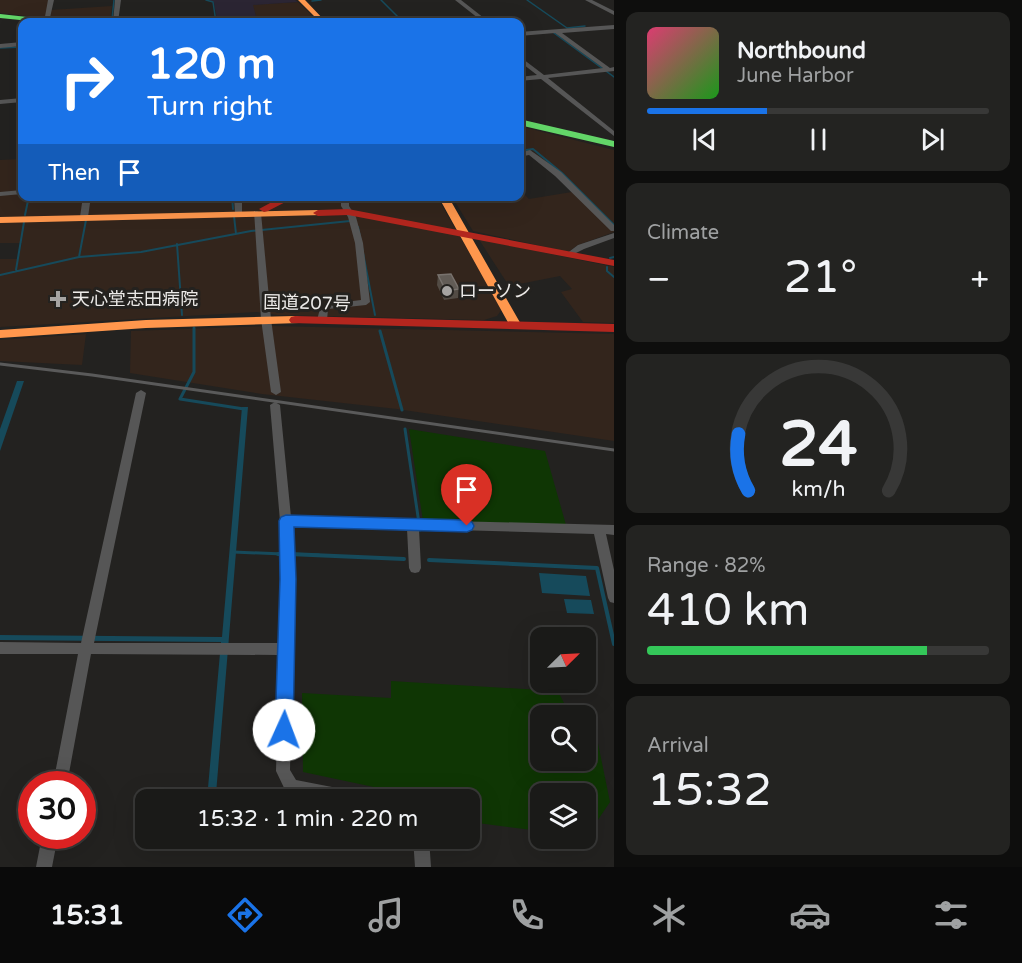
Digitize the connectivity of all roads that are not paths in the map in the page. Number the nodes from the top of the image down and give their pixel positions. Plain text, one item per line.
1 (51, 0) edge
2 (118, 0) edge
3 (301, 0) edge
4 (458, 0) edge
5 (588, 0) edge
6 (614, 13) edge
7 (0, 17) edge
8 (47, 18) edge
9 (116, 18) edge
10 (319, 18) edge
11 (481, 18) edge
12 (18, 19) edge
13 (614, 27) edge
14 (556, 31) junction
15 (524, 34) edge
16 (18, 45) edge
17 (0, 46) edge
18 (524, 62) edge
19 (609, 70) edge
20 (542, 77) junction
21 (524, 79) edge
22 (18, 100) edge
23 (0, 102) edge
24 (524, 121) edge
25 (614, 134) edge
26 (614, 142) edge
27 (524, 154) edge
28 (18, 192) edge
29 (0, 194) edge
30 (86, 201) edge
31 (238, 201) edge
32 (346, 201) edge
33 (446, 201) edge
34 (287, 204) edge
35 (239, 213) junction
36 (256, 213) junction
37 (84, 217) junction
38 (351, 218) junction
39 (0, 220) edge
40 (614, 229) edge
41 (465, 234) junction
42 (614, 235) edge
43 (570, 254) junction
44 (614, 263) edge
45 (266, 320) junction
46 (322, 320) junction
47 (516, 326) junction
48 (614, 328) edge
49 (0, 334) edge
50 (276, 392) dead end
51 (141, 393) dead end
52 (275, 405) dead end
53 (286, 521) junction
54 (418, 525) junction
55 (598, 530) junction
56 (614, 530) edge
57 (415, 568) dead end
58 (614, 598) edge
59 (0, 648) edge
60 (86, 648) junction
61 (286, 649) junction
62 (62, 771) edge
63 (302, 789) edge
64 (47, 849) edge
65 (422, 849) edge
66 (44, 867) edge
67 (423, 867) edge

1 - 8 street
2 - 9 street
3 - 10 main road
4 - 11 street
5 - 6 street
7 - 12 main road
13 - 14 street
14 - 15 street
14 - 19 street
16 - 17 street
18 - 20 street
19 - 20 street
20 - 21 street
20 - 25 street
22 - 23 street
24 - 26 main road
27 - 40 street
28 - 29 street
30 - 37 street
31 - 35 street
32 - 38 street
33 - 41 main road
34 - 36 main road
34 - 38 main road
35 - 36 main road
35 - 37 main road
36 - 45 street
37 - 39 main road
38 - 41 main road
38 - 46 street
41 - 43 main road
41 - 47 main road
42 - 43 street
43 - 44 main road
45 - 46 main road, 国道207号
45 - 49 main road, 国道207号
45 - 50 street
46 - 47 main road, 国道207号
47 - 48 main road, 国道207号
51 - 60 street
52 - 53 street
53 - 54 street
53 - 61 street
54 - 55 street
54 - 57 street
55 - 56 street
55 - 58 street
59 - 60 street
60 - 61 street
60 - 62 street
61 - 63 street
64 - 66 street
65 - 67 street

